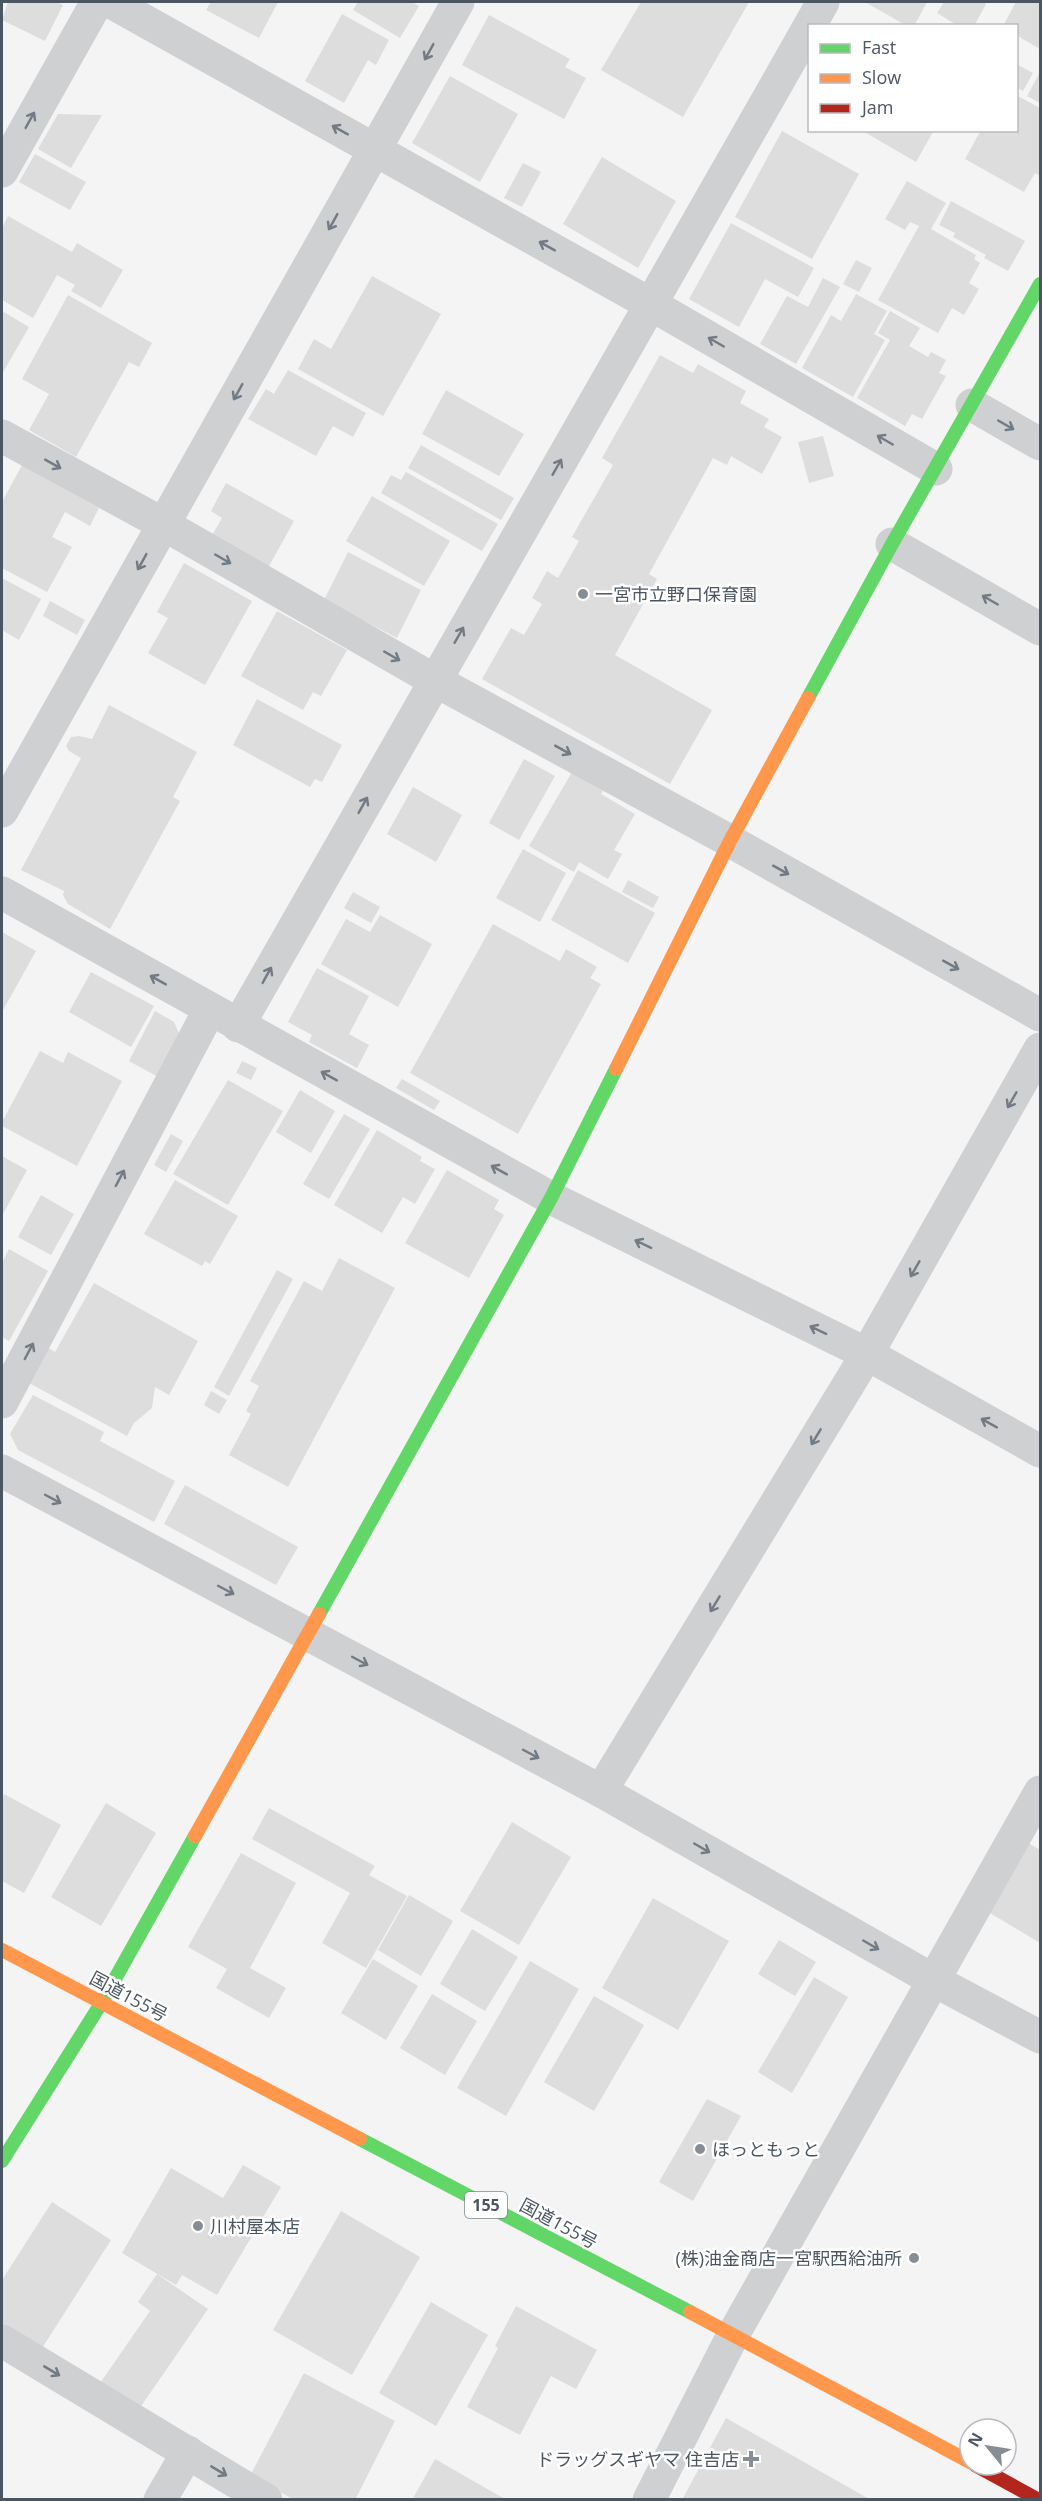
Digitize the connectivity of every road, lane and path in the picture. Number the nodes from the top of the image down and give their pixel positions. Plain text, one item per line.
1 (97, 2) edge
2 (111, 2) edge
3 (458, 2) edge
4 (823, 2) edge
5 (811, 24) edge
6 (808, 29) edge
7 (374, 149) junction
8 (2, 171) edge
9 (1041, 284) edge
10 (652, 305) junction
11 (972, 405) junction
12 (2, 436) edge
13 (1041, 444) edge
14 (936, 469) junction
15 (163, 524) junction
16 (892, 544) junction
17 (1041, 629) edge
18 (434, 680) junction
19 (2, 811) edge
20 (730, 841) junction
21 (2, 893) edge
22 (210, 1010) junction
23 (1041, 1015) edge
24 (238, 1026) junction
25 (1041, 1049) edge
26 (551, 1198) junction
27 (867, 1354) junction
28 (2, 1402) edge
29 (1041, 1451) edge
30 (2, 1471) edge
31 (308, 1633) junction
32 (601, 1791) junction
33 (1041, 1792) edge
34 (2, 1950) edge
35 (935, 1981) junction
36 (102, 2002) junction
37 (1041, 2037) edge
38 (2, 2161) edge
39 (733, 2335) junction
40 (2, 2341) edge
41 (188, 2452) junction
42 (958, 2456) edge
43 (998, 2477) edge
44 (160, 2499) edge
45 (266, 2499) edge
46 (649, 2499) edge
47 (1039, 2499) edge

8 -> 1 street
7 -> 2 street
3 -> 7 street
4 - 5 street
6 - 10 street
10 -> 7 street
7 -> 15 street
9 - 11 main road
14 -> 10 street
18 -> 10 street
11 -> 13 street
11 - 14 main road
12 -> 15 street
14 - 16 main road
15 -> 18 street
15 -> 19 street
17 -> 16 street
16 - 20 main road
18 -> 20 street
24 -> 18 street
20 -> 23 street
20 - 26 main road
22 -> 21 street
22 - 24 street
28 -> 22 street
26 -> 24 street
25 -> 27 street
27 -> 26 street
26 - 31 main road
29 -> 27 street
27 -> 32 street
30 -> 31 street
31 -> 32 street
31 - 36 main road
32 -> 35 street
33 - 35 street
34 - 36 main road, 国道155号 / 155
35 - 37 street
35 - 39 street
36 - 38 main road
36 - 39 main road, 国道155号 / 155
39 - 42 main road, 国道155号 / 155
39 - 46 street
40 -> 41 street
41 - 44 street
41 -> 45 street
43 - 47 main road

